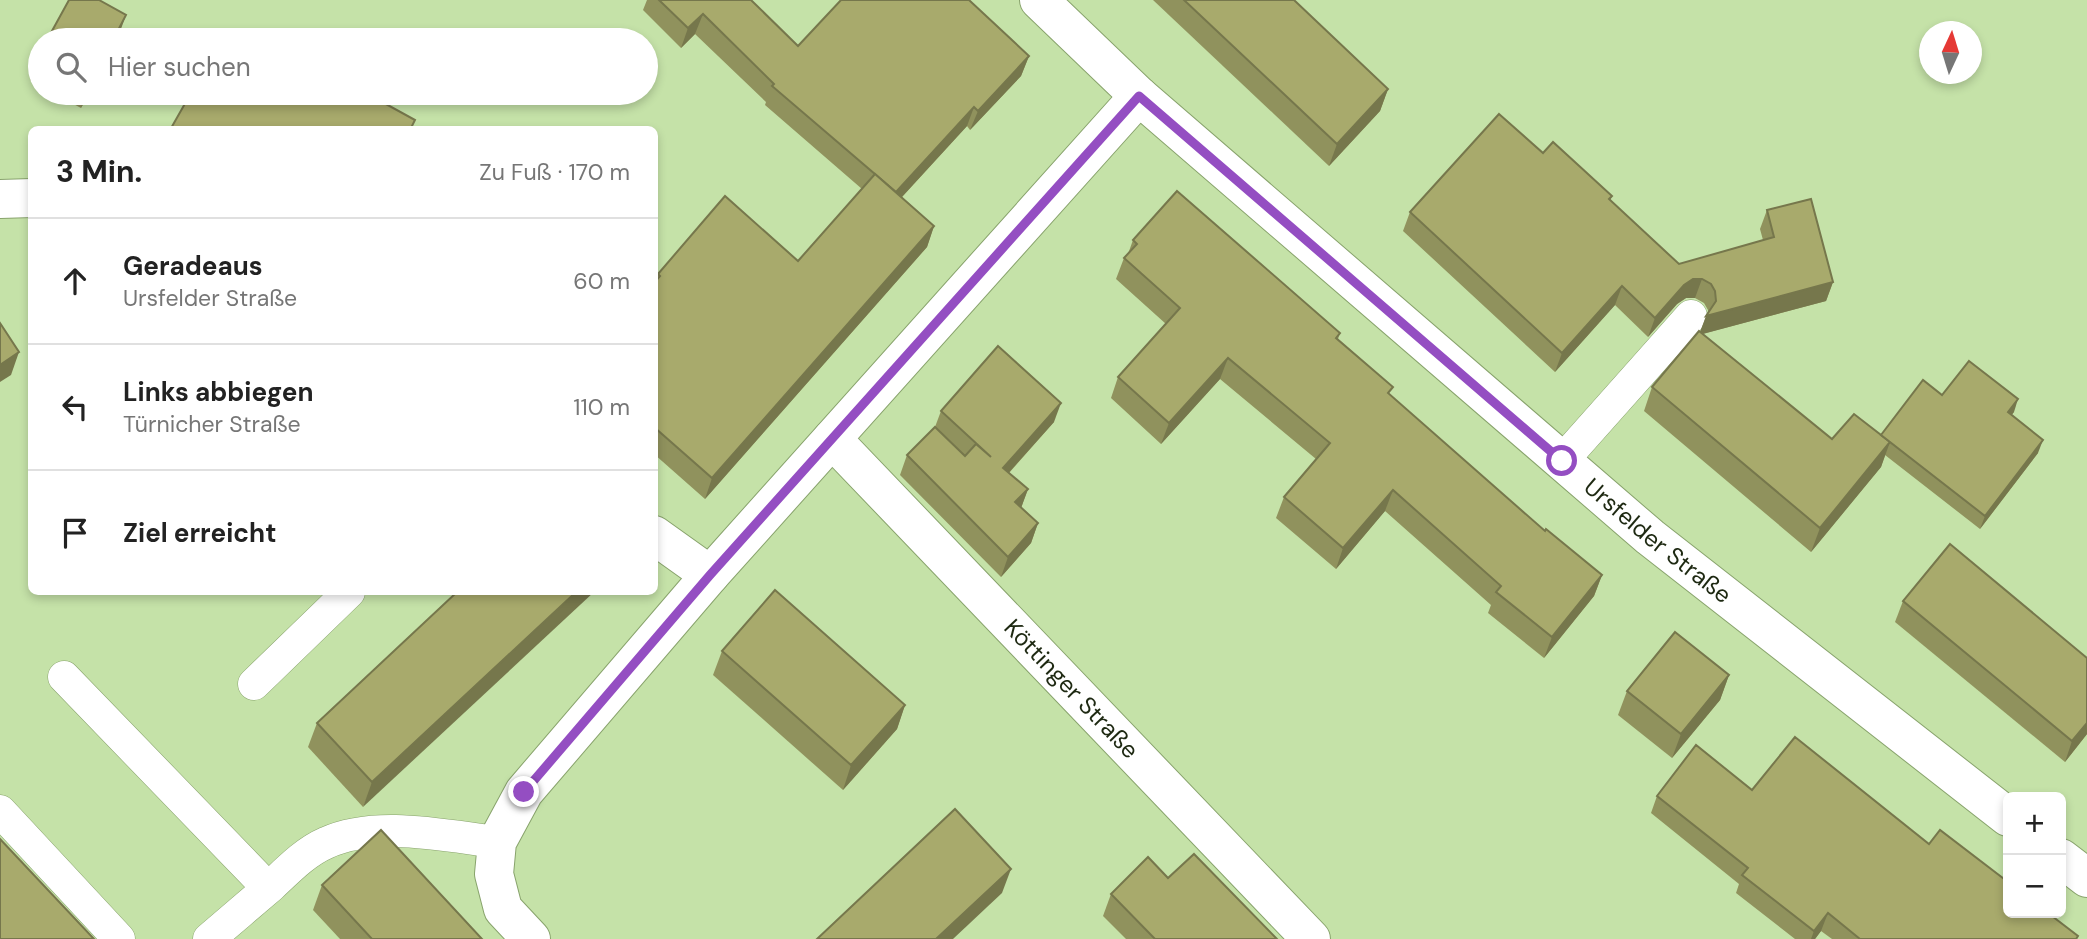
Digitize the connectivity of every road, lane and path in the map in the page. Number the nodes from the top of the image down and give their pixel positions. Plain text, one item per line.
1 (1039, 0) edge
2 (1139, 96) junction
3 (28, 198) edge
4 (0, 199) edge
5 (1691, 316) dead end
6 (832, 439) junction
7 (1562, 461) junction
8 (658, 538) edge
9 (710, 575) junction
10 (346, 595) edge
11 (64, 677) dead end
12 (254, 684) dead end
13 (0, 811) edge
14 (2003, 813) edge
15 (497, 842) junction
16 (2066, 862) edge
17 (2087, 878) edge
18 (268, 888) junction
19 (119, 939) edge
20 (209, 939) edge
21 (531, 939) edge
22 (1311, 939) edge

1 - 2 street, Ursfelder Straße
2 - 6 street
2 - 7 street, Ursfelder Straße
3 - 4 street
5 - 7 lane
6 - 9 street
6 - 22 street, Köttinger Straße
7 - 14 street, Ursfelder Straße
8 - 9 street
9 - 15 street
10 - 12 lane
11 - 18 lane
13 - 19 lane
15 - 18 lane
15 - 21 street
16 - 17 street
18 - 20 lane

